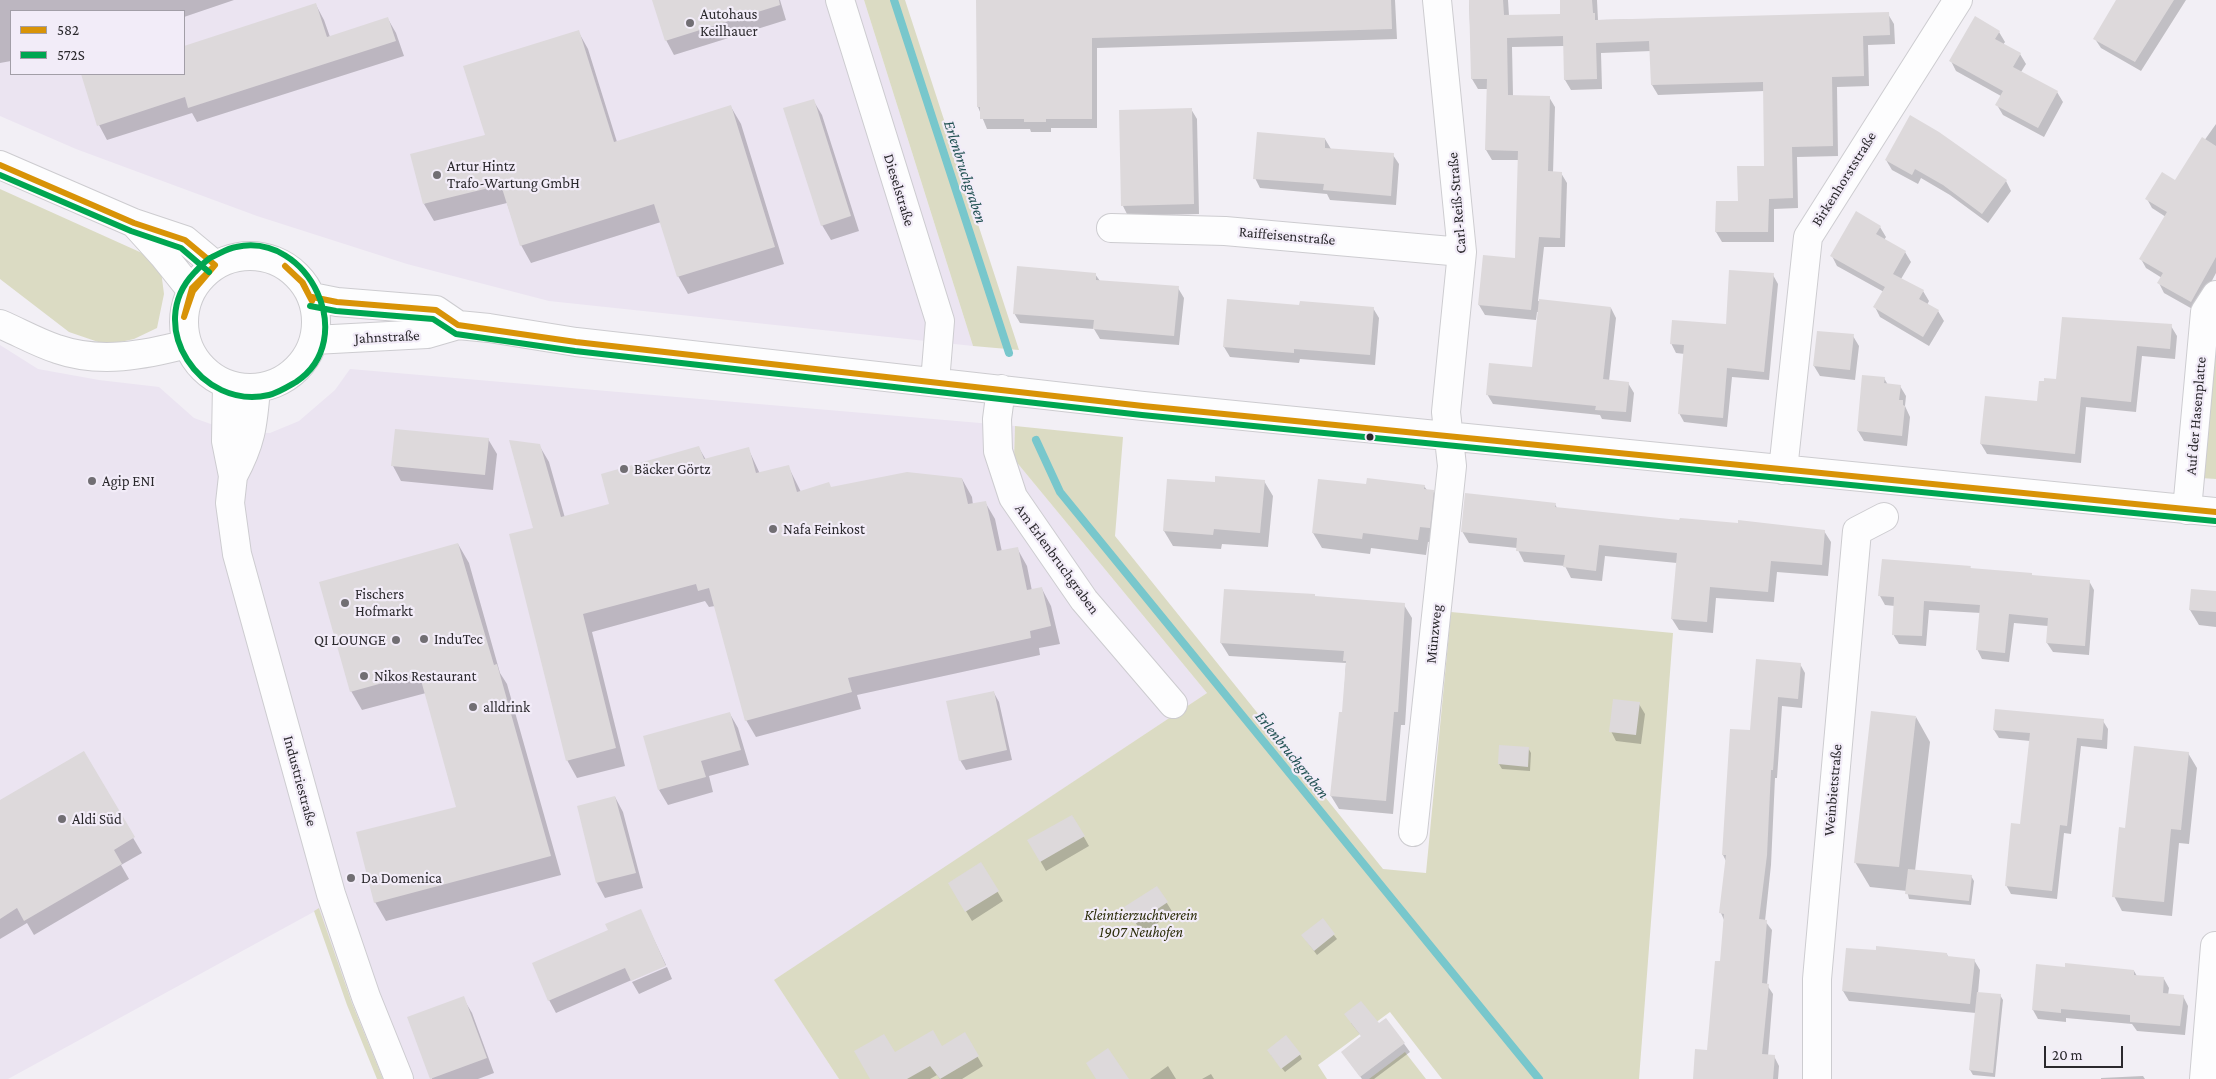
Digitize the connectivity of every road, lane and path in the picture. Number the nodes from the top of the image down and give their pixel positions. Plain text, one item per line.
1 (840, 0) edge
2 (1437, 0) edge
3 (1958, 0) edge
4 (0, 164) edge
5 (134, 223) junction
6 (1111, 228) dead end
7 (1462, 252) junction
8 (215, 265) junction
9 (191, 290) junction
10 (2216, 295) edge
11 (312, 297) junction
12 (0, 324) edge
13 (458, 325) junction
14 (314, 340) junction
15 (187, 344) junction
16 (935, 382) junction
17 (227, 384) junction
18 (256, 388) junction
19 (1001, 389) junction
20 (1447, 437) junction
21 (1783, 470) junction
22 (233, 476) junction
23 (2187, 510) junction
24 (2216, 512) edge
25 (1884, 517) dead end
26 (1173, 704) dead end
27 (1413, 832) dead end
28 (2215, 946) dead end
29 (399, 1079) edge
30 (1817, 1079) edge
31 (2204, 1079) edge

1 - 16 street, Dieselstraße
2 - 7 street, Carl-Reiß-Straße
3 - 21 street, Birkenhorststraße
4 - 5 street
5 - 8 street
5 - 9 street
6 - 7 street, Raiffeisenstraße
7 - 20 street, Carl-Reiß-Straße
8 - 9 street
8 - 11 street
9 - 15 street
10 - 23 street, Auf der Hasenplatte
11 - 13 street, Jahnstraße
11 - 14 street
12 - 15 street
13 - 14 street, Jahnstraße
13 - 16 street, Jahnstraße
14 - 18 street
15 - 17 street
16 - 19 street, Jahnstraße
17 - 18 street
17 - 22 street, Industriestraße
18 - 22 street, Industriestraße
19 - 20 street, Jahnstraße
19 - 26 street, Am Erlenbruchgraben
20 - 21 street, Jahnstraße
20 - 27 street, Münzweg
21 - 23 street, Jahnstraße
22 - 29 street, Industriestraße
23 - 24 street, Jahnstraße
25 - 30 street, Weinbietstraße
28 - 31 street

